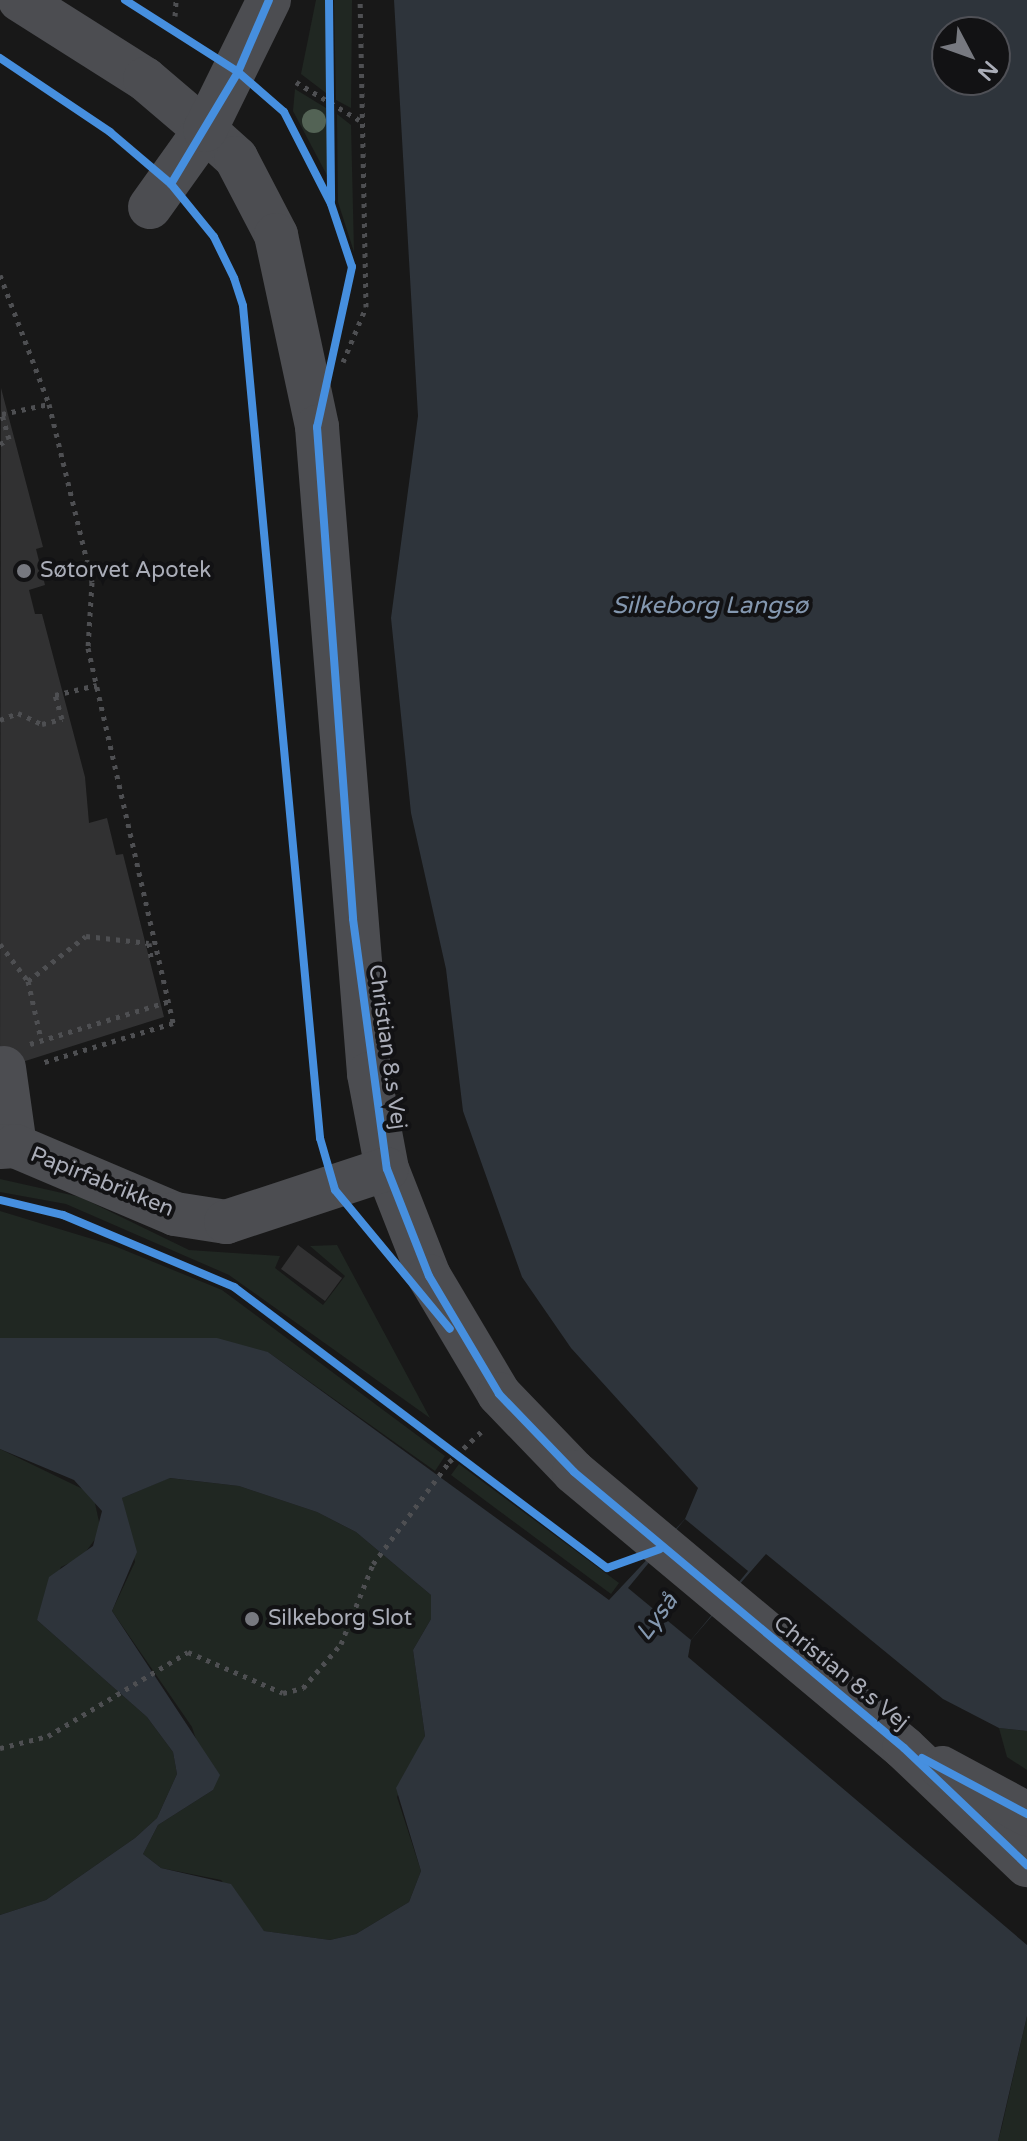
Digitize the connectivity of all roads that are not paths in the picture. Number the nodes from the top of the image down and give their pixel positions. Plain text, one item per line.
1 (20, 0) edge
2 (269, 0) edge
3 (205, 130) junction
4 (150, 207) dead end
5 (10, 1063) road end
6 (8, 1147) edge
7 (387, 1169) junction
8 (904, 1748) junction
9 (1027, 1814) edge
10 (1027, 1865) edge

1 - 3 street, Christian 8.s Vej
2 - 3 street
3 - 4 street
3 - 7 street, Christian 8.s Vej
5 - 6 street
6 - 7 street, Papirfabrikken
7 - 8 street, Christian 8.s Vej
8 - 9 street, Christian 8.s Vej
8 - 10 street, Christian 8.s Vej

